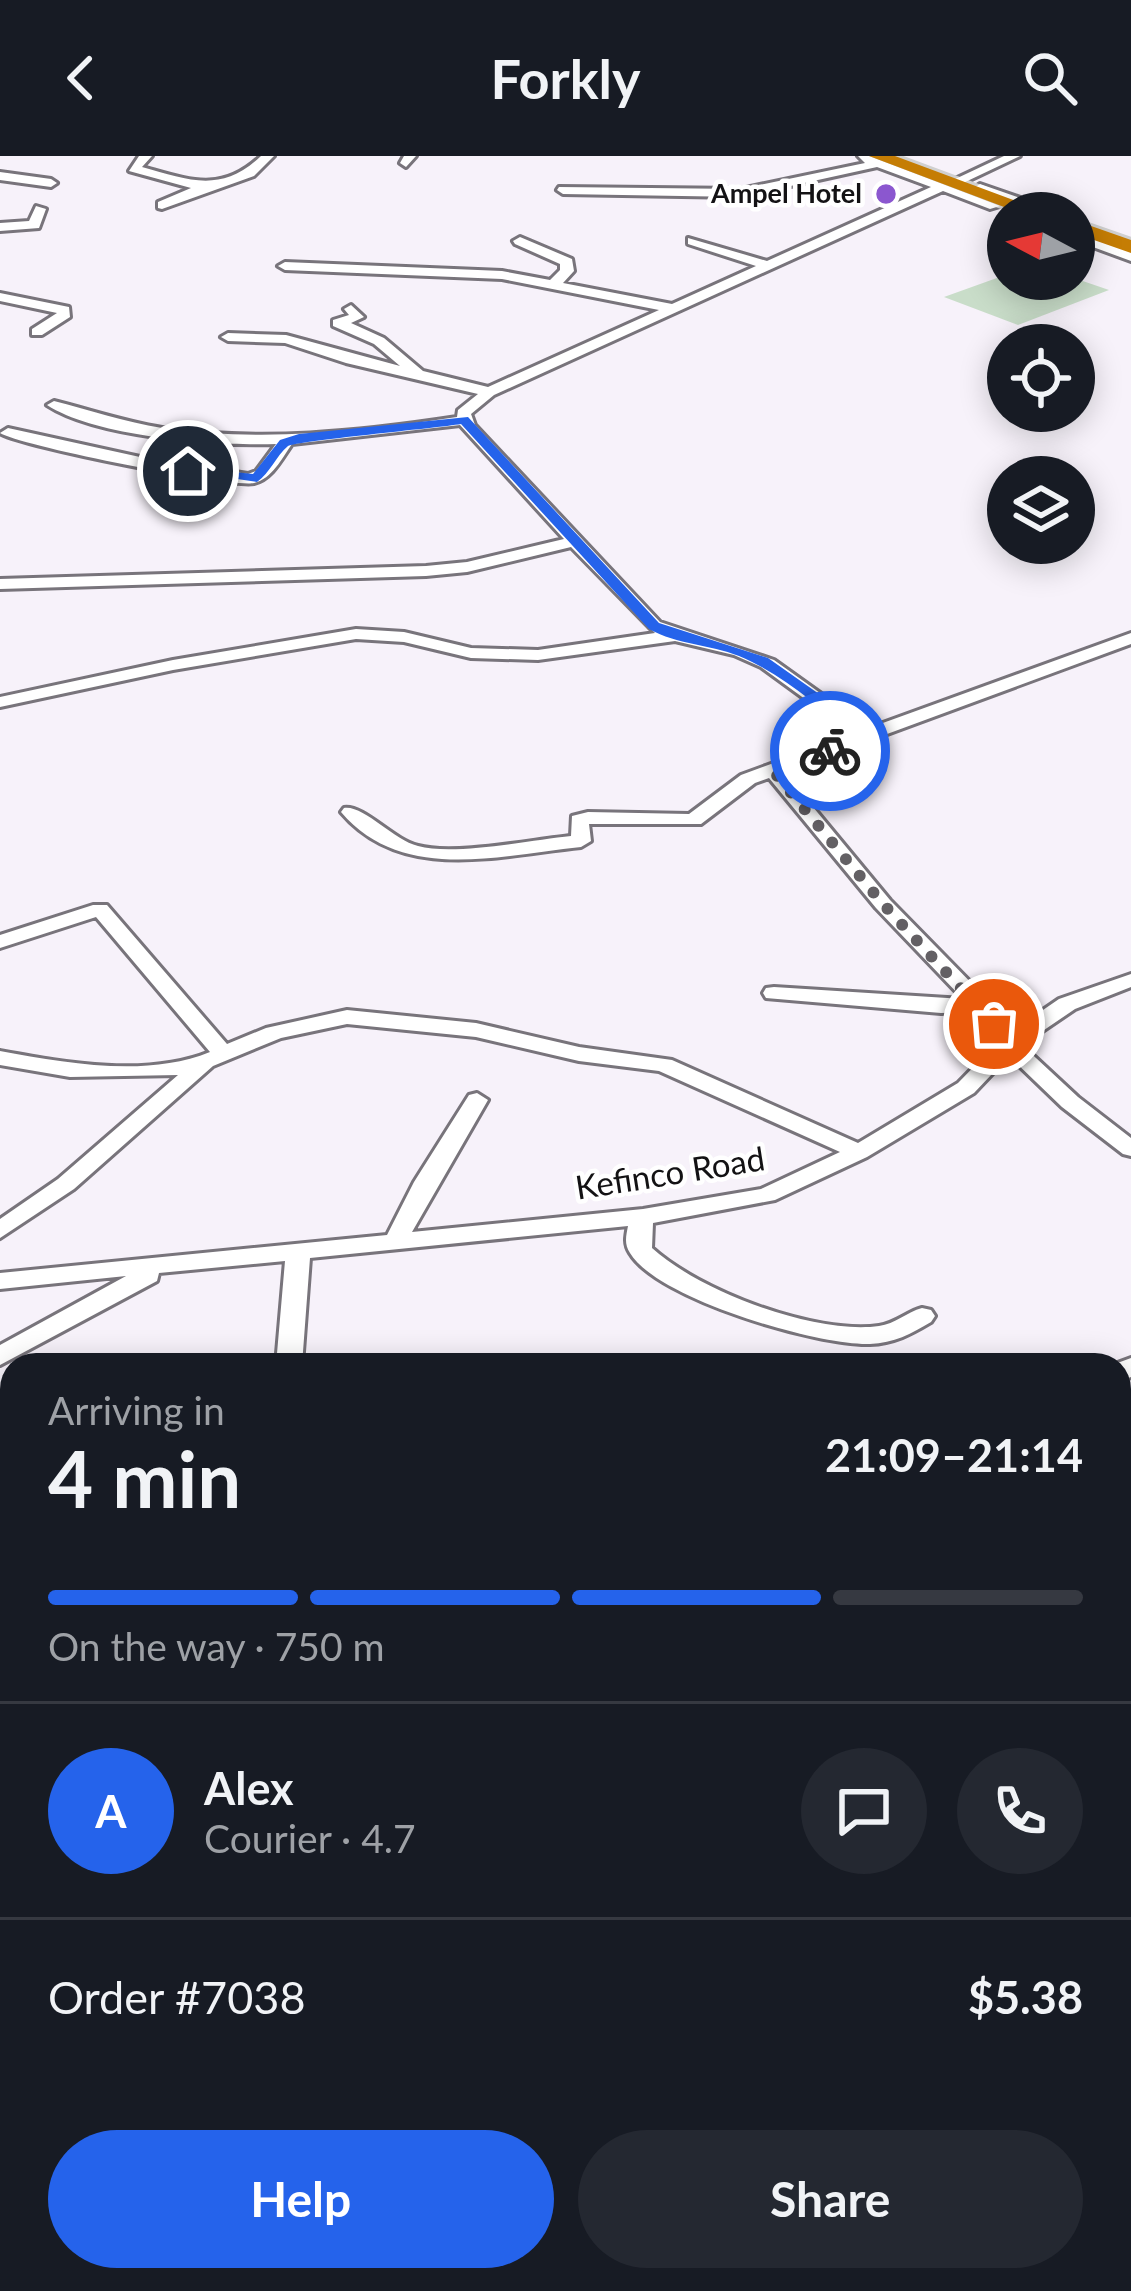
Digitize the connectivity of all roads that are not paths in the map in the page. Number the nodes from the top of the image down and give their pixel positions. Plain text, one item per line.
1 (146, 156) edge
2 (268, 156) edge
3 (857, 156) edge
4 (1014, 156) edge
5 (878, 158) edge
6 (0, 176) edge
7 (51, 183) dead end
8 (950, 184) junction
9 (203, 188) junction
10 (562, 190) dead end
11 (987, 195) edge
12 (987, 195) edge
13 (987, 199) edge
14 (987, 201) edge
15 (162, 205) dead end
16 (40, 209) dead end
17 (0, 226) edge
18 (1095, 236) edge
19 (520, 241) dead end
20 (694, 241) dead end
21 (1131, 249) edge
22 (285, 266) dead end
23 (768, 266) junction
24 (553, 285) junction
25 (0, 297) edge
26 (672, 308) junction
27 (351, 309) dead end
28 (38, 332) dead end
29 (228, 337) dead end
30 (418, 374) junction
31 (489, 392) junction
32 (54, 405) dead end
33 (464, 420) junction
34 (8, 434) dead end
35 (285, 443) junction
36 (576, 541) junction
37 (0, 584) edge
38 (673, 636) junction
39 (1131, 638) edge
40 (0, 702) edge
41 (868, 736) junction
42 (774, 772) junction
43 (351, 812) dead end
44 (0, 942) edge
45 (1131, 980) edge
46 (774, 993) dead end
47 (980, 1005) junction
48 (1009, 1044) junction
49 (215, 1056) junction
50 (0, 1058) edge
51 (477, 1100) dead end
52 (1131, 1149) edge
53 (859, 1152) junction
54 (643, 1217) junction
55 (0, 1230) edge
56 (397, 1240) junction
57 (298, 1255) junction
58 (161, 1268) junction
59 (0, 1281) edge
60 (922, 1316) dead end
61 (5, 1353) edge
62 (290, 1353) edge

1 - 9 street
2 - 9 street
3 - 5 street
4 - 8 street
5 - 8 street
5 - 10 street
5 - 11 highway
5 - 13 highway
6 - 7 street
8 - 12 street
8 - 14 street
8 - 23 street
9 - 15 street
16 - 17 street
18 - 21 highway
19 - 24 street
20 - 23 street
22 - 24 street
23 - 26 street
24 - 26 street
25 - 28 street
26 - 31 street
27 - 30 street
29 - 30 street
30 - 31 street
31 - 33 street
32 - 35 street
33 - 35 street
33 - 36 street
34 - 35 street
36 - 37 street
36 - 38 street
38 - 40 street
38 - 41 street
39 - 41 street
41 - 42 street
42 - 43 street
42 - 47 street
44 - 49 street
45 - 48 street, Kefinco Road
46 - 47 street
47 - 48 street
48 - 52 street
48 - 53 street, Kefinco Road
49 - 50 street
49 - 53 street
49 - 55 street
51 - 56 street
53 - 54 street, Kefinco Road
54 - 56 street, Kefinco Road
54 - 60 street
56 - 57 street, Kefinco Road
57 - 58 street, Kefinco Road
57 - 62 street
58 - 59 street, Kefinco Road
58 - 61 street

